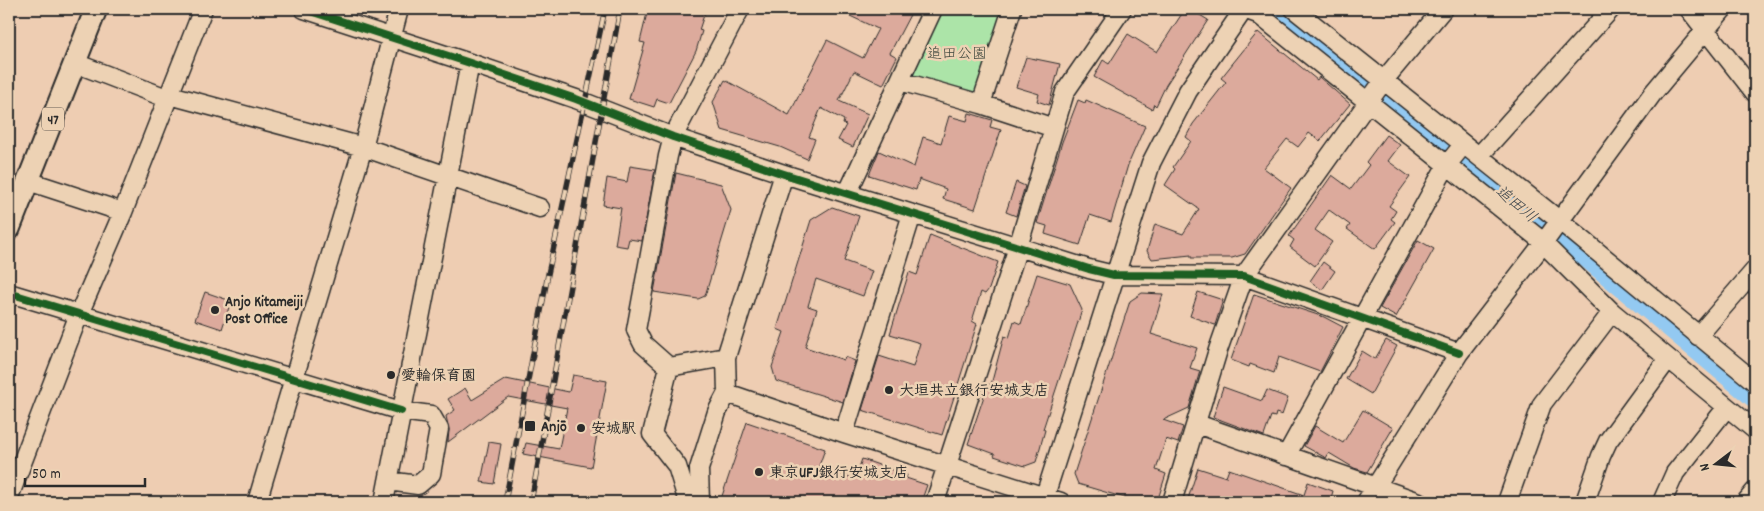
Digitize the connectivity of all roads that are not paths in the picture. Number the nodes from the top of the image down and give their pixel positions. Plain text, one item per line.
1 (96, 9) edge
2 (204, 9) edge
3 (304, 9) edge
4 (399, 9) edge
5 (740, 9) edge
6 (933, 9) edge
7 (1012, 9) edge
8 (1122, 9) edge
9 (1244, 9) edge
10 (1294, 9) edge
11 (1443, 9) edge
12 (1611, 9) edge
13 (1689, 9) edge
14 (1723, 9) edge
15 (1706, 30) junction
16 (392, 37) junction
17 (75, 63) junction
18 (470, 63) junction
19 (1384, 80) junction
20 (900, 81) junction
21 (1755, 93) edge
22 (169, 97) junction
23 (1368, 103) junction
24 (981, 104) junction
25 (1054, 128) junction
26 (673, 138) junction
27 (1463, 145) junction
28 (363, 146) junction
29 (1479, 156) junction
30 (1446, 166) junction
31 (784, 174) junction
32 (448, 175) junction
33 (28, 181) junction
34 (848, 192) junction
35 (540, 208) dead end
36 (123, 212) junction
37 (912, 214) junction
38 (1560, 221) junction
39 (9, 229) edge
40 (1542, 245) junction
41 (1018, 247) junction
42 (1755, 270) edge
43 (1114, 275) junction
44 (1244, 276) junction
45 (9, 293) edge
46 (1612, 312) junction
47 (79, 314) junction
48 (1363, 318) junction
49 (1698, 336) junction
50 (1459, 352) junction
51 (726, 357) junction
52 (1668, 359) junction
53 (669, 367) junction
54 (294, 378) junction
55 (1755, 382) edge
56 (727, 393) junction
57 (1727, 407) junction
58 (401, 411) junction
59 (1197, 424) junction
60 (1755, 430) edge
61 (844, 433) junction
62 (1286, 456) junction
63 (946, 466) junction
64 (388, 481) junction
65 (1755, 491) edge
66 (1371, 495) edge
67 (9, 497) edge
68 (1050, 500) edge
69 (257, 502) edge
70 (384, 502) edge
71 (688, 502) edge
72 (700, 502) edge
73 (935, 502) edge
74 (1172, 502) edge
75 (1419, 502) edge
76 (1507, 502) edge
77 (1586, 502) edge
78 (1662, 502) edge
79 (1746, 502) edge

1 - 17 main road, 47
2 - 22 street
3 - 16 street
4 - 16 street
5 - 26 street
6 - 20 street
7 - 24 street
8 - 25 street
9 - 23 street
9 - 43 street
10 - 19 street
11 - 19 street
12 - 29 street
13 - 15 street
14 - 15 street
15 - 21 street
15 - 38 street
16 - 18 street
16 - 28 street
17 - 22 street
17 - 33 main road, 47
18 - 26 street
18 - 32 street
19 - 23 street
19 - 27 street
20 - 24 street
20 - 34 street
22 - 28 street
22 - 36 street
23 - 30 street
23 - 44 street
24 - 25 street
25 - 41 street
26 - 31 street
26 - 53 street
27 - 29 street
27 - 30 street
28 - 32 street
28 - 54 street
29 - 38 street
30 - 40 street
30 - 48 street
31 - 34 street
31 - 51 street
32 - 35 street
32 - 58 street
33 - 36 street
33 - 39 main road, 47
34 - 37 street
36 - 47 street
37 - 41 street
37 - 61 street
38 - 40 street
38 - 49 street
40 - 46 street
40 - 50 street
41 - 43 street
41 - 63 street
42 - 49 street
43 - 44 street
43 - 68 street
44 - 48 street
44 - 59 street
45 - 47 street
46 - 52 street
46 - 76 street
47 - 54 street
47 - 67 street
48 - 50 street
48 - 62 street
49 - 55 street
50 - 66 street
51 - 53 street
51 - 56 street
52 - 57 street
52 - 77 street
53 - 71 street
54 - 58 street
54 - 69 street
56 - 61 street
56 - 72 street
57 - 60 street
57 - 78 street
58 - 64 street
58 - 64 street
59 - 62 street
59 - 74 street
61 - 63 street
62 - 66 street
63 - 68 street
63 - 73 street
64 - 70 street
65 - 79 street
66 - 75 street

